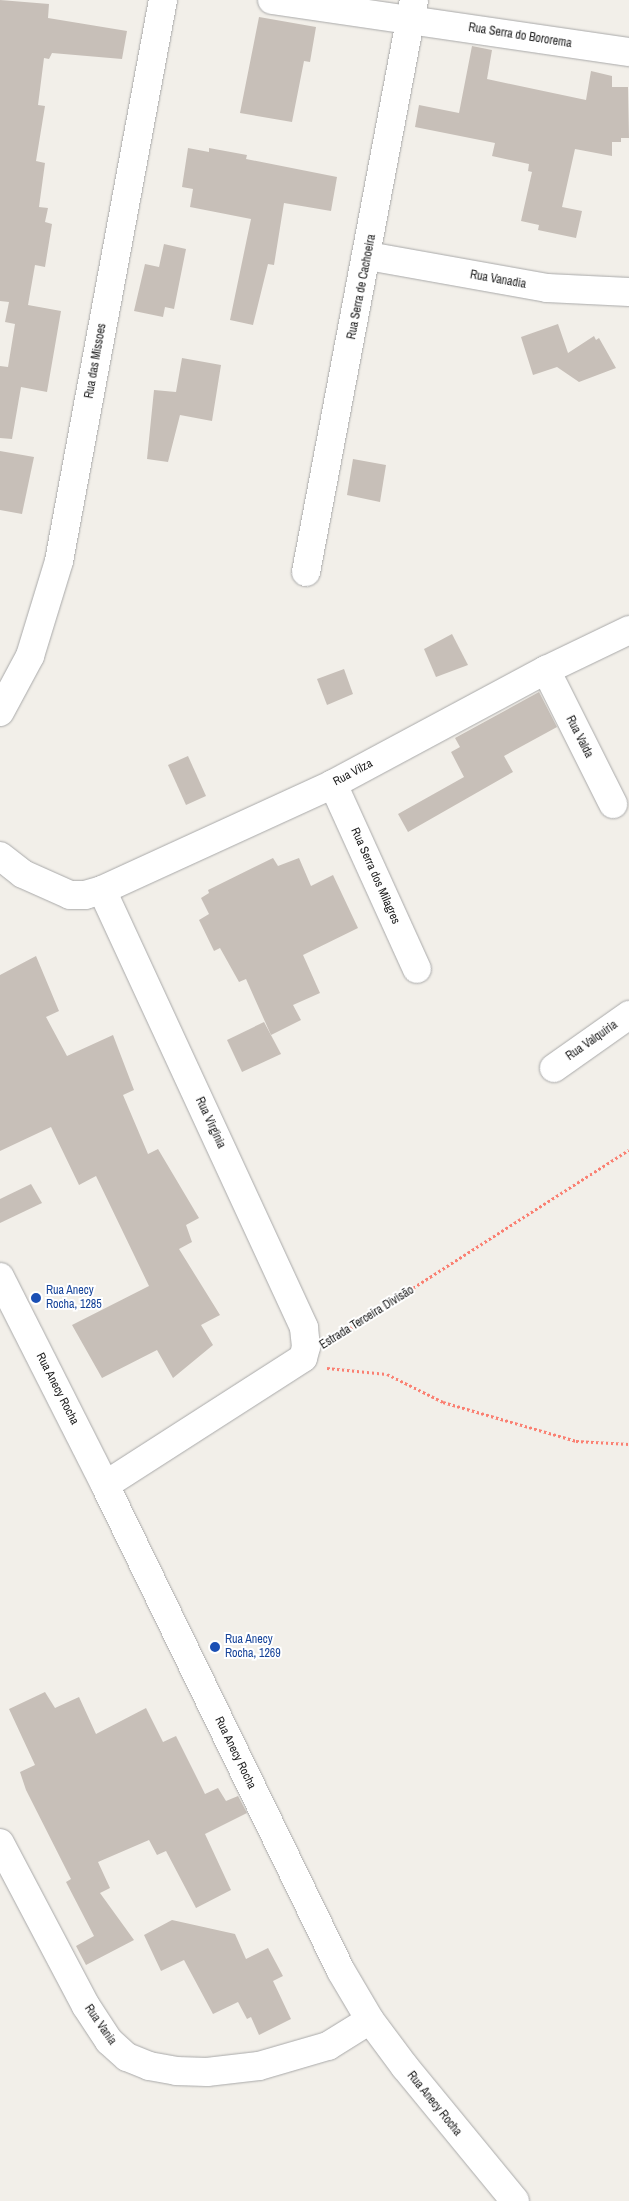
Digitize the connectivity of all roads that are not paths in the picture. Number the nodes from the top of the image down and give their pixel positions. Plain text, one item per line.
1 (163, 0) edge
2 (272, 0) edge
3 (413, 10) edge
4 (629, 52) edge
5 (368, 256) junction
6 (629, 292) edge
7 (306, 572) dead end
8 (629, 630) edge
9 (546, 670) junction
10 (0, 712) edge
11 (333, 784) junction
12 (613, 804) dead end
13 (0, 856) edge
14 (102, 890) junction
15 (417, 969) dead end
16 (629, 1015) edge
17 (554, 1068) dead end
18 (0, 1277) edge
19 (105, 1485) junction
20 (0, 1843) edge
21 (370, 2020) junction
22 (515, 2201) edge

1 - 10 street, Rua das Missoes
2 - 3 street, Rua Serra do Bororema
3 - 4 street, Rua Serra do Bororema
3 - 5 street, Rua Serra de Cachoeira
5 - 6 street, Rua Vanadia
5 - 7 street, Rua Serra de Cachoeira
8 - 9 street, Rua Vilza
9 - 11 street, Rua Vilza
9 - 12 street, Rua Valda
11 - 14 street, Rua Vilza
11 - 15 street, Rua Serra dos Milagres
13 - 14 street, Rua Vilza
14 - 19 street, Rua Virginia
16 - 17 street, Rua Valquíria
18 - 19 street, Rua Anecy Rocha
19 - 21 street, Rua Anecy Rocha
20 - 21 street, Rua Vania
21 - 22 street, Rua Anecy Rocha

